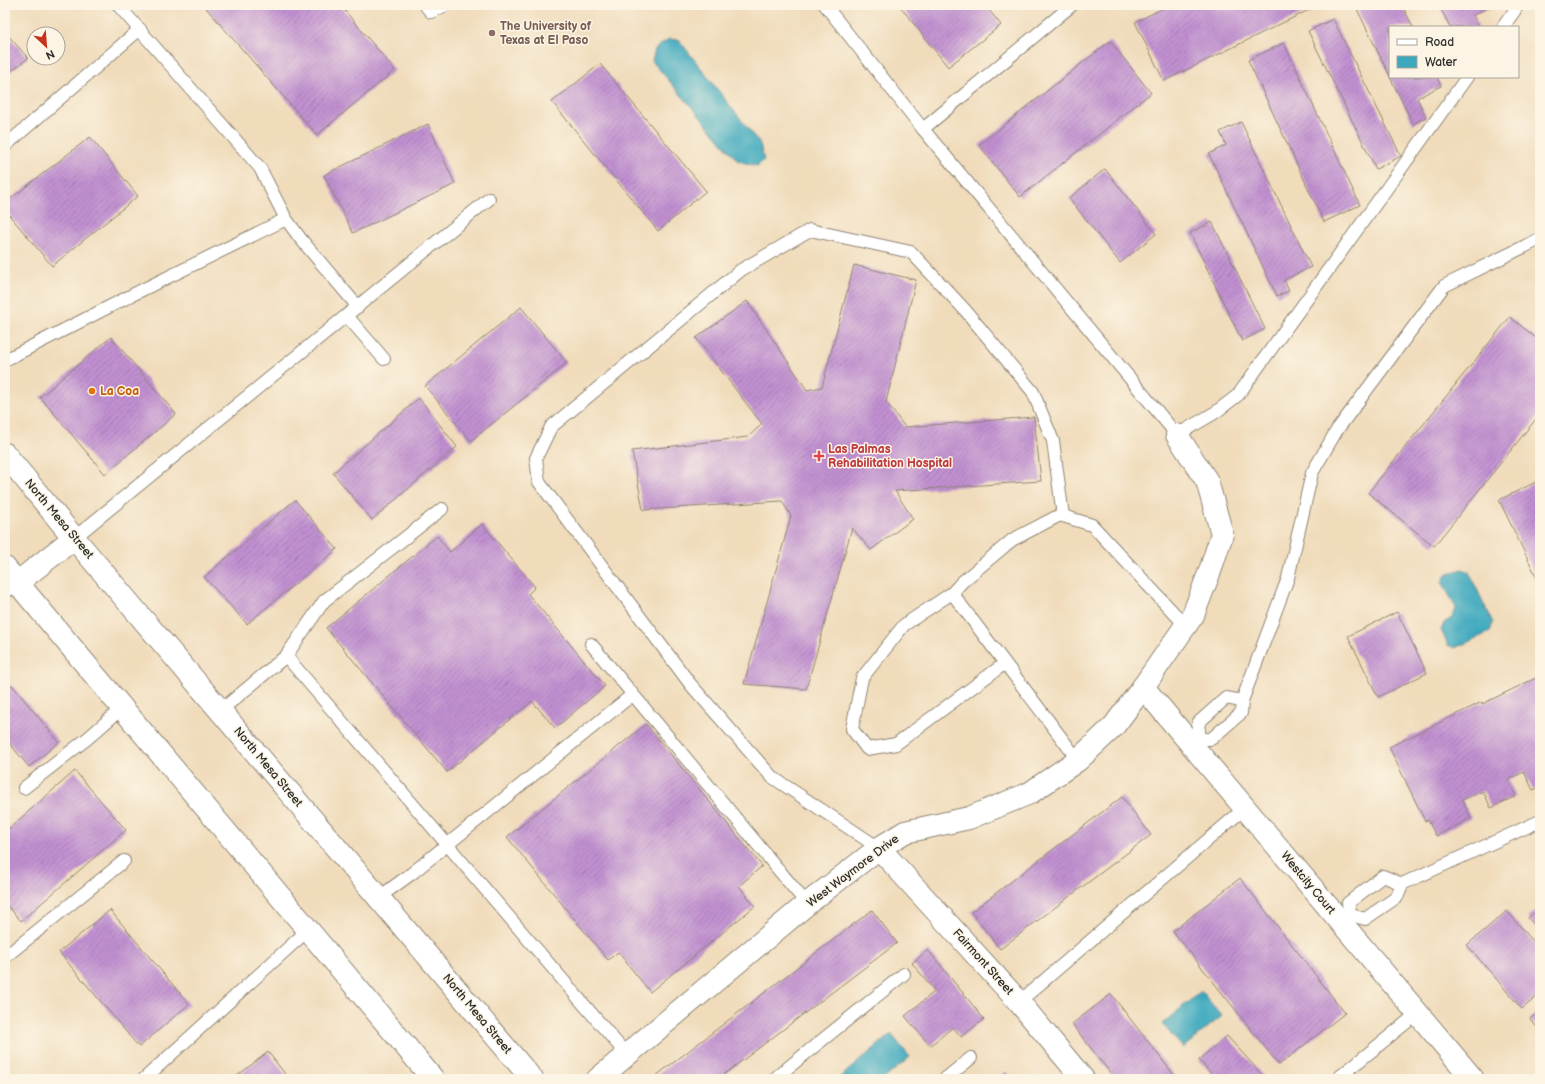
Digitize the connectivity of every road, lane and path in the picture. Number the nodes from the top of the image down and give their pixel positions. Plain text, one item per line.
1 (118, 5) edge
2 (425, 5) edge
3 (446, 5) edge
4 (825, 5) edge
5 (1072, 5) edge
6 (1515, 5) edge
7 (1504, 26) edge
8 (140, 29) junction
9 (1466, 78) edge
10 (923, 129) junction
11 (5, 146) edge
12 (489, 199) dead end
13 (286, 219) junction
14 (1540, 239) edge
15 (358, 307) junction
16 (347, 316) junction
17 (384, 359) dead end
18 (5, 360) edge
19 (1177, 435) junction
20 (5, 454) edge
21 (442, 509) dead end
22 (1063, 516) junction
23 (74, 538) junction
24 (9, 581) edge
25 (952, 593) junction
26 (1186, 626) junction
27 (591, 644) dead end
28 (286, 656) junction
29 (1004, 664) junction
30 (1143, 687) junction
31 (632, 695) junction
32 (1242, 701) junction
33 (122, 708) junction
34 (220, 711) junction
35 (1197, 743) junction
36 (1078, 760) junction
37 (24, 788) dead end
38 (1245, 808) junction
39 (1540, 821) edge
40 (448, 844) junction
41 (879, 848) junction
42 (124, 861) dead end
43 (1402, 884) junction
44 (378, 898) junction
45 (808, 904) junction
46 (1346, 918) junction
47 (308, 930) junction
48 (5, 957) edge
49 (904, 974) dead end
50 (1019, 1002) junction
51 (1418, 1013) junction
52 (627, 1055) junction
53 (971, 1058) dead end
54 (144, 1079) edge
55 (433, 1079) edge
56 (532, 1079) edge
57 (598, 1079) edge
58 (774, 1079) edge
59 (945, 1079) edge
60 (1083, 1079) edge
61 (1337, 1079) edge
62 (1473, 1079) edge

1 - 8 lane
2 - 3 lane
4 - 10 lane
5 - 10 lane
6 - 7 lane
8 - 11 lane
8 - 13 lane
9 - 19 lane
10 - 19 lane
12 - 15 lane
13 - 15 lane
13 - 18 lane
14 - 32 lane
15 - 16 lane
16 - 17 lane
16 - 23 lane
19 - 26 street, West Waymore Drive
20 - 23 street, North Mesa Street
21 - 28 lane
22 - 25 lane
22 - 26 lane
22 - 41 lane
23 - 24 street
23 - 34 street, North Mesa Street
24 - 33 street
25 - 29 lane
25 - 29 lane
26 - 30 street, West Waymore Drive
27 - 31 lane
28 - 34 lane
28 - 40 lane
29 - 36 lane
30 - 35 street, Westcity Court
30 - 36 street, West Waymore Drive
31 - 40 lane
31 - 45 lane
32 - 35 lane
32 - 35 lane
33 - 37 lane
33 - 47 street
34 - 44 street, North Mesa Street
35 - 38 street, Westcity Court
36 - 41 street, West Waymore Drive
38 - 46 street, Westcity Court
38 - 50 lane
39 - 43 lane
40 - 44 lane
40 - 52 lane
41 - 45 street, West Waymore Drive
41 - 50 street, Fairmont Street
42 - 48 lane
43 - 46 lane
43 - 46 lane
44 - 56 street, North Mesa Street
45 - 52 street, West Waymore Drive
46 - 51 street, Westcity Court
47 - 54 lane
47 - 55 street
49 - 58 lane
50 - 60 street, Fairmont Street
51 - 61 lane
51 - 62 street, Westcity Court
52 - 57 street, West Waymore Drive
53 - 59 lane

